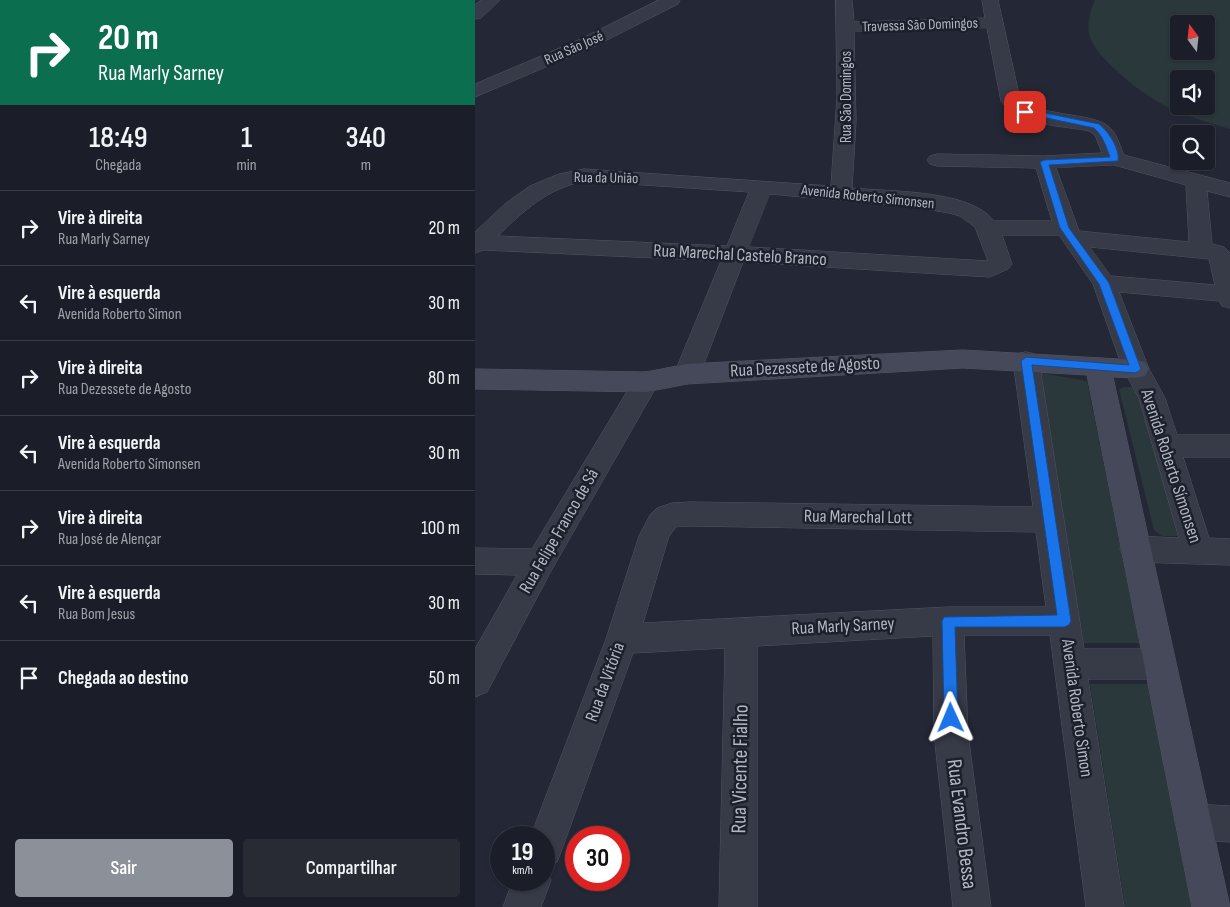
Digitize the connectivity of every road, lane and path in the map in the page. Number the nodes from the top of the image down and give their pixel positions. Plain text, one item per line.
1 (492, 0) edge
2 (671, 0) edge
3 (844, 0) edge
4 (990, 0) edge
5 (475, 14) edge
6 (994, 23) junction
7 (845, 27) junction
8 (475, 91) edge
9 (937, 160) dead end
10 (1115, 160) junction
11 (1044, 162) junction
12 (1196, 181) junction
13 (762, 186) junction
14 (1230, 190) edge
15 (841, 194) junction
16 (989, 228) junction
17 (1069, 233) junction
18 (477, 244) edge
19 (1201, 250) junction
20 (734, 254) junction
21 (1104, 283) junction
22 (1230, 296) edge
23 (1026, 361) junction
24 (1098, 366) junction
25 (1136, 369) junction
26 (687, 374) junction
27 (475, 378) edge
28 (645, 382) junction
29 (1167, 446) junction
30 (1230, 446) edge
31 (666, 517) joint
32 (1050, 520) junction
33 (1135, 548) junction
34 (1198, 551) junction
35 (1230, 552) edge
36 (475, 561) edge
37 (541, 562) junction
38 (948, 621) junction
39 (1064, 621) junction
40 (741, 631) junction
41 (622, 639) junction
42 (1070, 664) junction
43 (1159, 664) junction
44 (475, 681) edge
45 (1193, 822) junction
46 (1230, 824) edge
47 (553, 826) edge
48 (528, 891) edge
49 (522, 907) edge
50 (738, 907) edge
51 (973, 907) edge
52 (1105, 907) edge
53 (1211, 907) edge

1 - 5 street
2 - 8 street, Rua São José
3 - 7 street, Rua São Domingos
4 - 6 street
6 - 7 street, Travessa São Domingos
6 - 10 street
7 - 15 street, Rua São Domingos
9 - 11 street
10 - 11 street
10 - 12 street
11 - 17 street, Avenida Roberto Símonsen
12 - 14 street
12 - 19 street
13 - 15 street, Avenida Roberto Símonsen
13 - 18 street, Rua da União
13 - 20 street
15 - 16 street, Avenida Roberto Símonsen
16 - 17 street
16 - 20 street, Rua Marechal Castelo Branco
17 - 19 street
17 - 21 street, Avenida Roberto Símonsen
18 - 20 street, Rua Marechal Castelo Branco
19 - 22 street
20 - 26 street
21 - 22 street
21 - 25 street, Avenida Roberto Símonsen
23 - 24 street, Rua Dezessete de Agosto
23 - 26 street, Rua Dezessete de Agosto
23 - 32 street, Avenida Roberto Simon
24 - 25 street, Rua Dezessete de Agosto
24 - 33 street
25 - 29 street, Avenida Roberto Símonsen
26 - 28 street, Rua Dezessete de Agosto
27 - 28 street, Rua Dezessete de Agosto
28 - 37 street, Rua Felipe Franco de Sá
29 - 30 street
29 - 34 street, Avenida Roberto Símonsen
31 - 32 street, Rua Marechal Lott
31 - 41 street, Rua da Vitória
32 - 39 street, Avenida Roberto Simon
33 - 34 street, Avenida Roberto Símonsen
33 - 43 street
34 - 35 street
36 - 37 street
37 - 44 street, Rua Felipe Franco de Sá
38 - 39 street, Rua Marly Sarney
38 - 40 street, Rua Marly Sarney
38 - 51 street, Rua Evandro Bessa
39 - 42 street, Avenida Roberto Simon
40 - 41 street, Rua Marly Sarney
40 - 50 street, Rua Vicente Fialho
41 - 47 street, Rua da Vitória
42 - 43 street
42 - 52 street, Avenida Roberto Simon
43 - 45 street
45 - 46 street
45 - 53 street
48 - 49 street

